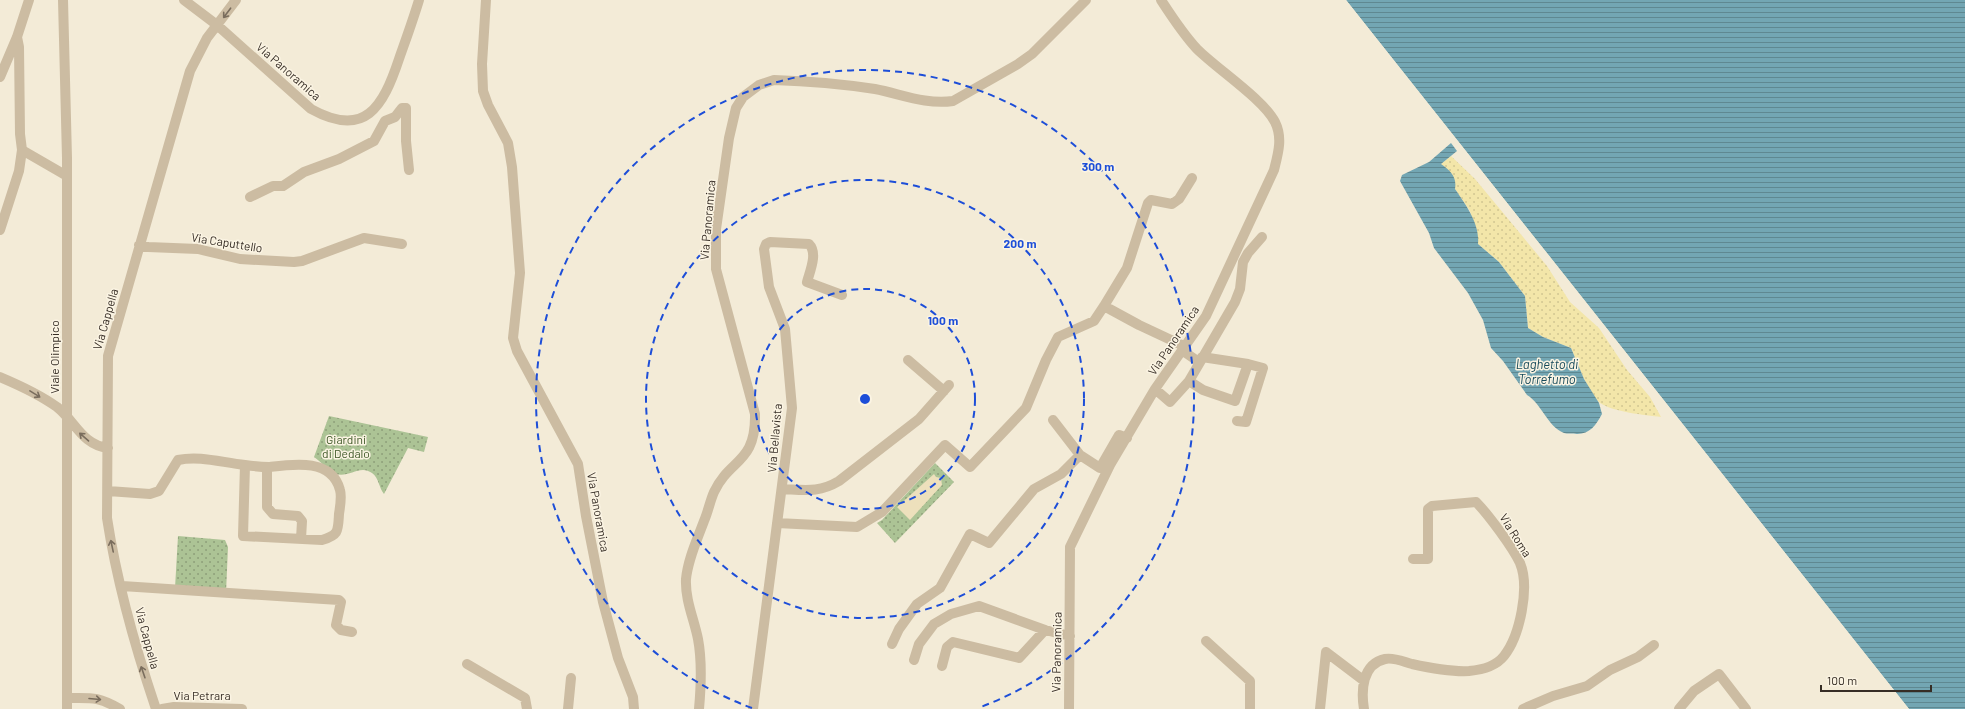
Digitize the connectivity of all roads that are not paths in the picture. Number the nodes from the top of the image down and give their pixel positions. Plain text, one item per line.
1 (29, 0) edge
2 (184, 0) edge
3 (236, 0) edge
4 (419, 0) edge
5 (486, 0) edge
6 (1086, 0) edge
7 (1161, 0) edge
8 (65, 1) edge
9 (217, 25) junction
10 (17, 37) junction
11 (0, 77) edge
12 (374, 110) junction
13 (385, 121) junction
14 (22, 150) junction
15 (409, 170) dead end
16 (67, 176) junction
17 (1192, 178) dead end
18 (250, 197) dead end
19 (0, 230) edge
20 (1262, 238) dead end
21 (402, 244) dead end
22 (139, 245) junction
23 (842, 294) dead end
24 (1104, 306) junction
25 (1184, 349) junction
26 (908, 360) dead end
27 (1201, 360) junction
28 (1248, 364) junction
29 (0, 376) edge
30 (1189, 381) junction
31 (1155, 390) junction
32 (66, 417) junction
33 (1053, 420) dead end
34 (1237, 420) dead end
35 (1126, 438) junction
36 (108, 448) junction
37 (1080, 455) junction
38 (245, 465) junction
39 (268, 467) junction
40 (782, 489) junction
41 (108, 491) junction
42 (777, 523) junction
43 (301, 539) junction
44 (1413, 559) dead end
45 (122, 586) junction
46 (1045, 630) junction
47 (352, 632) dead end
48 (1070, 636) junction
49 (1206, 641) dead end
50 (892, 644) dead end
51 (1654, 645) dead end
52 (914, 660) dead end
53 (467, 664) dead end
54 (942, 666) dead end
55 (571, 678) dead end
56 (1363, 680) junction
57 (67, 698) junction
58 (67, 709) edge
59 (120, 709) edge
60 (156, 709) edge
61 (162, 709) edge
62 (242, 709) edge
63 (527, 709) edge
64 (568, 709) edge
65 (634, 709) edge
66 (699, 709) edge
67 (753, 709) edge
68 (1069, 709) edge
69 (1250, 709) edge
70 (1320, 709) edge
71 (1364, 709) edge
72 (1524, 709) edge
73 (1679, 709) edge
74 (1746, 709) edge

1 - 10 street
2 - 9 street, Via Panoramica
3 -> 9 street, Via Cappella
4 - 12 street, Via Panoramica
5 - 65 street, Via Panoramica
6 - 66 street, Via Panoramica
7 - 25 street, Via Panoramica
8 - 16 street, Viale Olimpico
9 - 12 street, Via Panoramica
9 - 22 street, Via Cappella
10 - 11 street
10 - 14 street
12 - 13 street
13 - 15 street
13 - 18 street
14 - 16 street
14 - 19 street
16 - 32 street, Viale Olimpico
17 - 24 street
20 - 27 street
21 - 22 street, Via Caputtello
22 - 36 street, Via Cappella
23 - 40 street, Via Bellavista
24 - 25 street
24 - 42 street
25 - 27 street
25 - 31 street, Via Panoramica
26 - 40 street
27 - 28 street
27 - 30 street
28 - 30 street
28 - 34 street
29 -> 32 street
30 - 31 street
31 - 35 street, Via Panoramica
36 -> 32 street
32 - 57 street, Viale Olimpico
33 - 37 street
35 - 37 street
35 - 48 street, Via Panoramica
36 - 41 street, Via Cappella
37 - 50 street
38 - 39 street
38 - 41 street
38 - 43 street
39 - 43 street
39 - 43 street
40 - 42 street, Via Bellavista
45 -> 41 street, Via Cappella
42 - 67 street, Via Bellavista
44 - 56 street, Via Roma
45 - 47 street
60 -> 45 street, Via Cappella
46 - 48 street
46 - 52 street
46 - 54 street
48 - 68 street, Via Panoramica
49 - 69 street
51 - 72 street
53 - 63 street
55 - 64 street
56 - 70 street
56 - 71 street
57 - 58 street, Viale Olimpico
57 -> 59 street
61 - 62 street, Via Petrara
73 - 74 street

